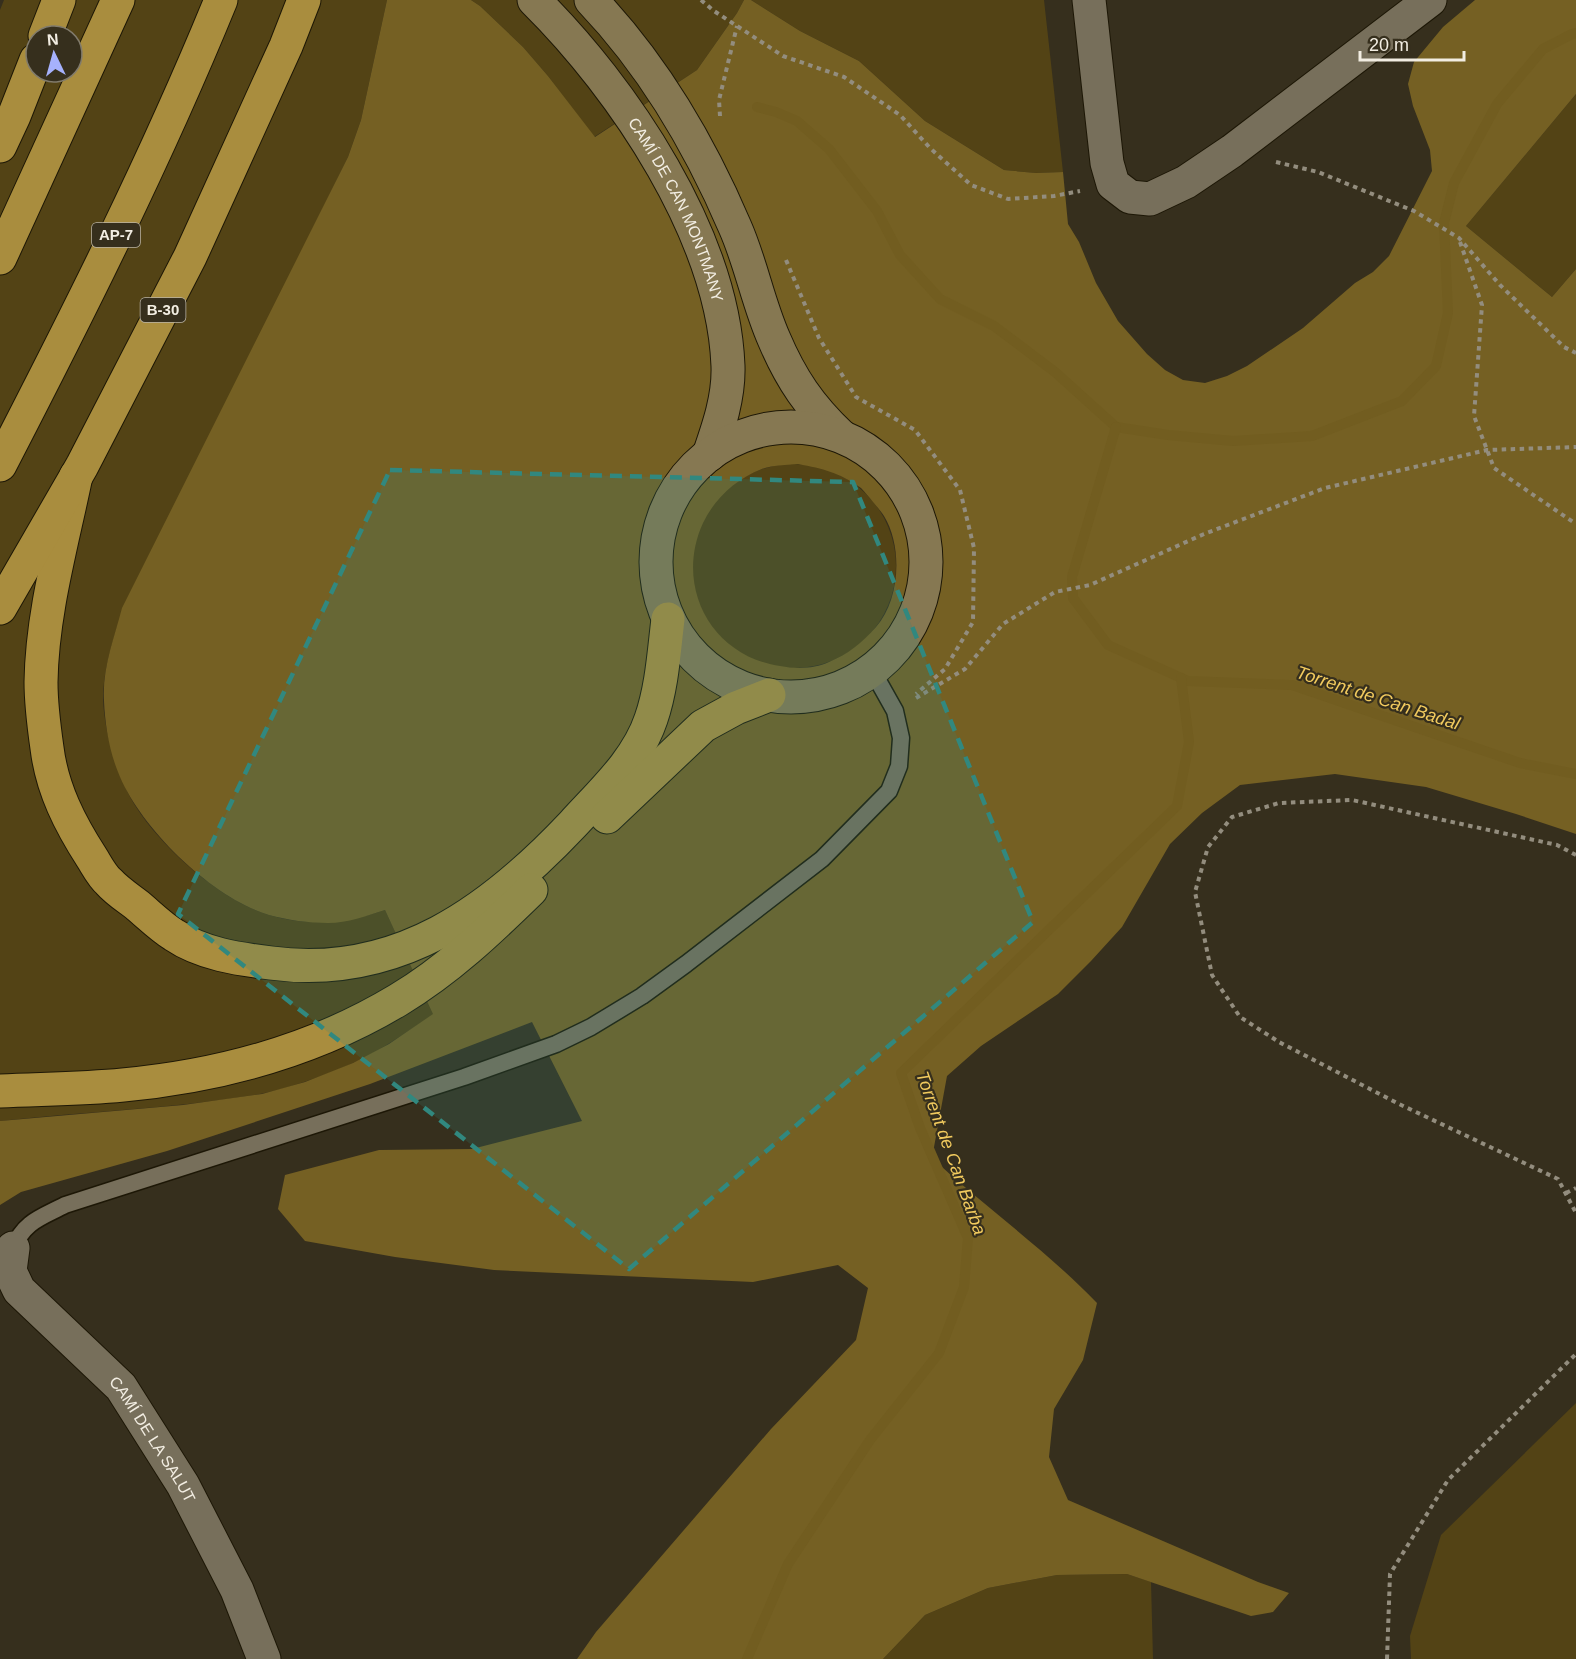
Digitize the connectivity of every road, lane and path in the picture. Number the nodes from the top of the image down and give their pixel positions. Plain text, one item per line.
1 (59, 0) edge
2 (118, 0) edge
3 (221, 0) edge
4 (304, 0) edge
5 (534, 0) edge
6 (591, 0) edge
7 (701, 0) edge
8 (1089, 0) edge
9 (1430, 0) edge
10 (50, 24) edge
11 (737, 26) junction
12 (27, 84) edge
13 (720, 124) dead end
14 (0, 146) edge
15 (1232, 151) junction
16 (1113, 184) junction
17 (1459, 238) junction
18 (0, 258) edge
19 (1576, 353) edge
20 (841, 436) junction
21 (1576, 447) edge
22 (1487, 450) junction
23 (709, 455) junction
24 (0, 465) edge
25 (76, 476) junction
26 (1576, 524) edge
27 (0, 608) edge
28 (668, 619) junction
29 (872, 670) junction
30 (769, 695) junction
31 (895, 711) junction
32 (1576, 855) edge
33 (0, 1091) edge
34 (1576, 1188) edge
35 (1566, 1193) junction
36 (1576, 1213) edge
37 (13, 1248) joint
38 (1576, 1354) edge
39 (264, 1659) edge
40 (1386, 1659) edge

1 - 10 highway
2 - 18 highway
3 - 24 highway, AP-7
4 - 25 highway, B-30
5 - 23 main road, CAMÍ DE CAN MONTMANY
6 - 20 main road
7 - 11 path
8 - 16 street
9 - 15 street
11 - 13 path
11 - 16 path
12 - 14 highway
15 - 16 street
15 - 17 path
17 - 19 path
17 - 22 path
20 - 23 main road
20 - 29 main road
21 - 22 path
22 - 26 path
22 - 31 path
23 - 28 main road
25 - 27 highway, B-30
25 - 28 highway
28 - 30 main road
29 - 30 main road
29 - 31 lane
30 - 33 highway
31 - 37 lane
32 - 35 path
34 - 35 path
35 - 36 path
37 - 39 street, CAMÍ DE LA SALUT
38 - 40 path

